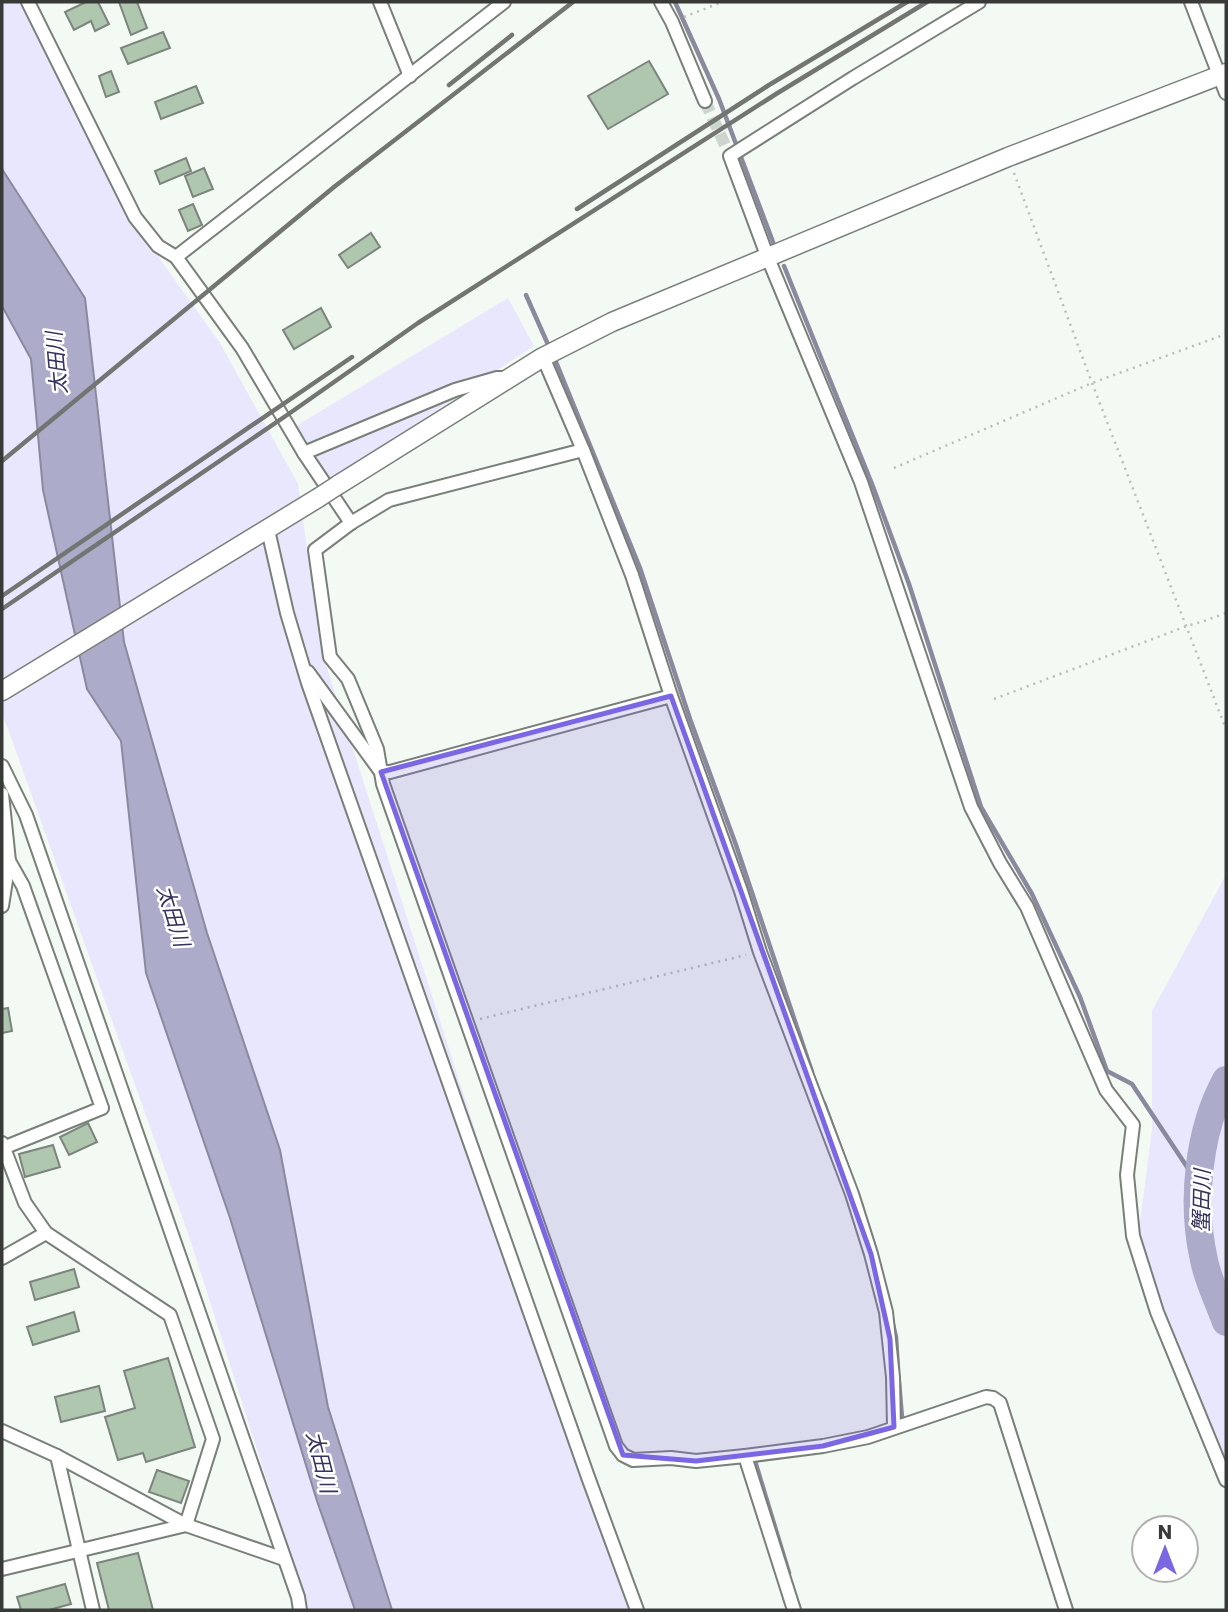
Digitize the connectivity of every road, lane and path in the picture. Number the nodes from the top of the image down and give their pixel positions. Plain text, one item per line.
1 (380, 2) edge
2 (505, 2) edge
3 (660, 2) edge
4 (722, 2) edge
5 (979, 2) edge
6 (1191, 2) edge
7 (32, 3) edge
8 (687, 16) dead end
9 (410, 76) junction
10 (1224, 81) edge
11 (705, 101) tunnel mouth
12 (1008, 157) junction
13 (176, 257) junction
14 (768, 258) junction
15 (1226, 334) edge
16 (543, 357) junction
17 (510, 378) junction
18 (1092, 383) junction
19 (583, 450) junction
20 (304, 453) junction
21 (894, 468) dead end
22 (351, 523) junction
23 (265, 531) junction
24 (1226, 613) edge
25 (1187, 626) junction
26 (303, 666) junction
27 (2, 691) edge
28 (671, 696) junction
29 (994, 699) dead end
30 (1226, 729) edge
31 (2, 766) edge
32 (381, 772) junction
33 (2, 794) edge
34 (6, 863) edge
35 (2, 906) edge
36 (760, 952) junction
37 (467, 1022) junction
38 (3, 1146) edge
39 (46, 1233) junction
40 (2, 1258) edge
41 (894, 1427) junction
42 (2, 1431) edge
43 (57, 1456) junction
44 (745, 1456) junction
45 (1226, 1480) edge
46 (186, 1525) junction
47 (79, 1551) junction
48 (284, 1559) junction
49 (2, 1569) edge
50 (93, 1610) edge
51 (300, 1610) edge
52 (637, 1610) edge
53 (794, 1610) edge
54 (1066, 1610) edge

1 - 9 street
2 - 9 street
3 - 11 street
4 - 8 path
5 - 14 street
6 - 10 street
7 - 13 street
9 - 13 street
10 - 12 street
12 - 14 street
12 - 18 path
13 - 20 street
14 - 16 street
14 - 45 street
15 - 18 path
16 - 17 street
16 - 19 street
17 - 20 street
17 - 23 street, bridge
18 - 21 path
18 - 25 path
19 - 22 street
19 - 28 street
20 - 22 street
22 - 32 street
23 - 26 street
23 - 27 street
24 - 25 path
25 - 29 path
25 - 30 path
26 - 32 street
26 - 52 street
28 - 32 street
28 - 36 street
31 - 48 street
32 - 37 street
33 - 34 street
34 - 35 street
34 - 38 street
36 - 37 path
36 - 41 street
37 - 44 street
38 - 39 street
39 - 40 street
39 - 46 street
41 - 44 street
41 - 54 street
42 - 43 street
43 - 46 street
43 - 47 street
44 - 53 street
46 - 47 street
46 - 48 street
47 - 49 street
47 - 50 street
48 - 51 street

